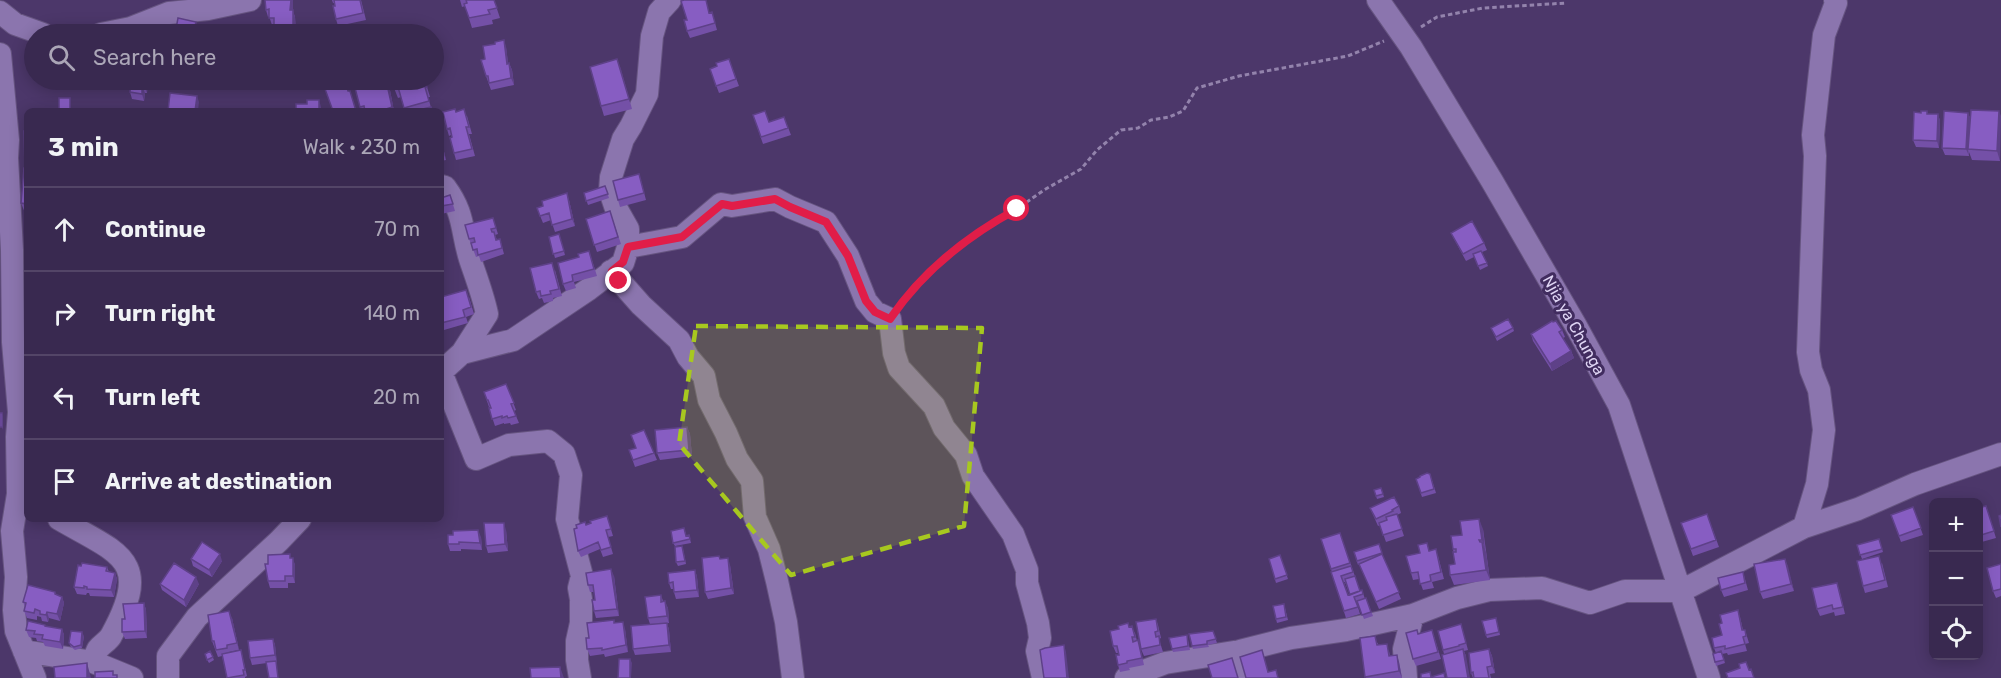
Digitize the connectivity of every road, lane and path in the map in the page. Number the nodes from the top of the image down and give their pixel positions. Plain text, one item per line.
1 (250, 0) edge
2 (670, 0) edge
3 (1378, 0) edge
4 (1835, 0) edge
5 (1567, 3) dead end
6 (0, 12) edge
7 (141, 24) edge
8 (24, 27) edge
9 (1403, 36) junction
10 (0, 54) edge
11 (12, 138) edge
12 (444, 187) edge
13 (628, 247) junction
14 (612, 271) junction
15 (890, 319) junction
16 (462, 353) junction
17 (444, 369) edge
18 (444, 379) edge
19 (8, 436) edge
20 (2001, 454) edge
21 (23, 495) edge
22 (64, 522) edge
23 (297, 522) edge
24 (1804, 527) junction
25 (1682, 591) junction
26 (1413, 615) junction
27 (11, 626) edge
28 (1240, 651) junction
29 (93, 662) junction
30 (1166, 670) edge
31 (35, 678) edge
32 (132, 678) edge
33 (168, 678) edge
34 (580, 678) edge
35 (793, 678) edge
36 (1043, 678) edge
37 (1126, 678) edge
38 (1243, 678) edge
39 (1407, 678) edge
40 (1709, 678) edge

1 - 7 street
2 - 13 street
3 - 9 street, Njia ya Chunga
4 - 24 street
5 - 9 path
6 - 8 street
9 - 15 path
9 - 25 street, Njia ya Chunga
10 - 11 street
11 - 19 street
12 - 16 street
13 - 14 street
13 - 15 street
14 - 16 street
14 - 35 street
15 - 36 street
16 - 17 street
18 - 34 street
19 - 21 street
20 - 24 street
21 - 27 street
22 - 29 street
23 - 33 street
24 - 25 street
25 - 26 street
25 - 40 street, Njia ya Chunga
26 - 28 street
26 - 39 street
27 - 29 street
27 - 31 street
28 - 30 street
28 - 38 street
29 - 32 street
30 - 37 street

